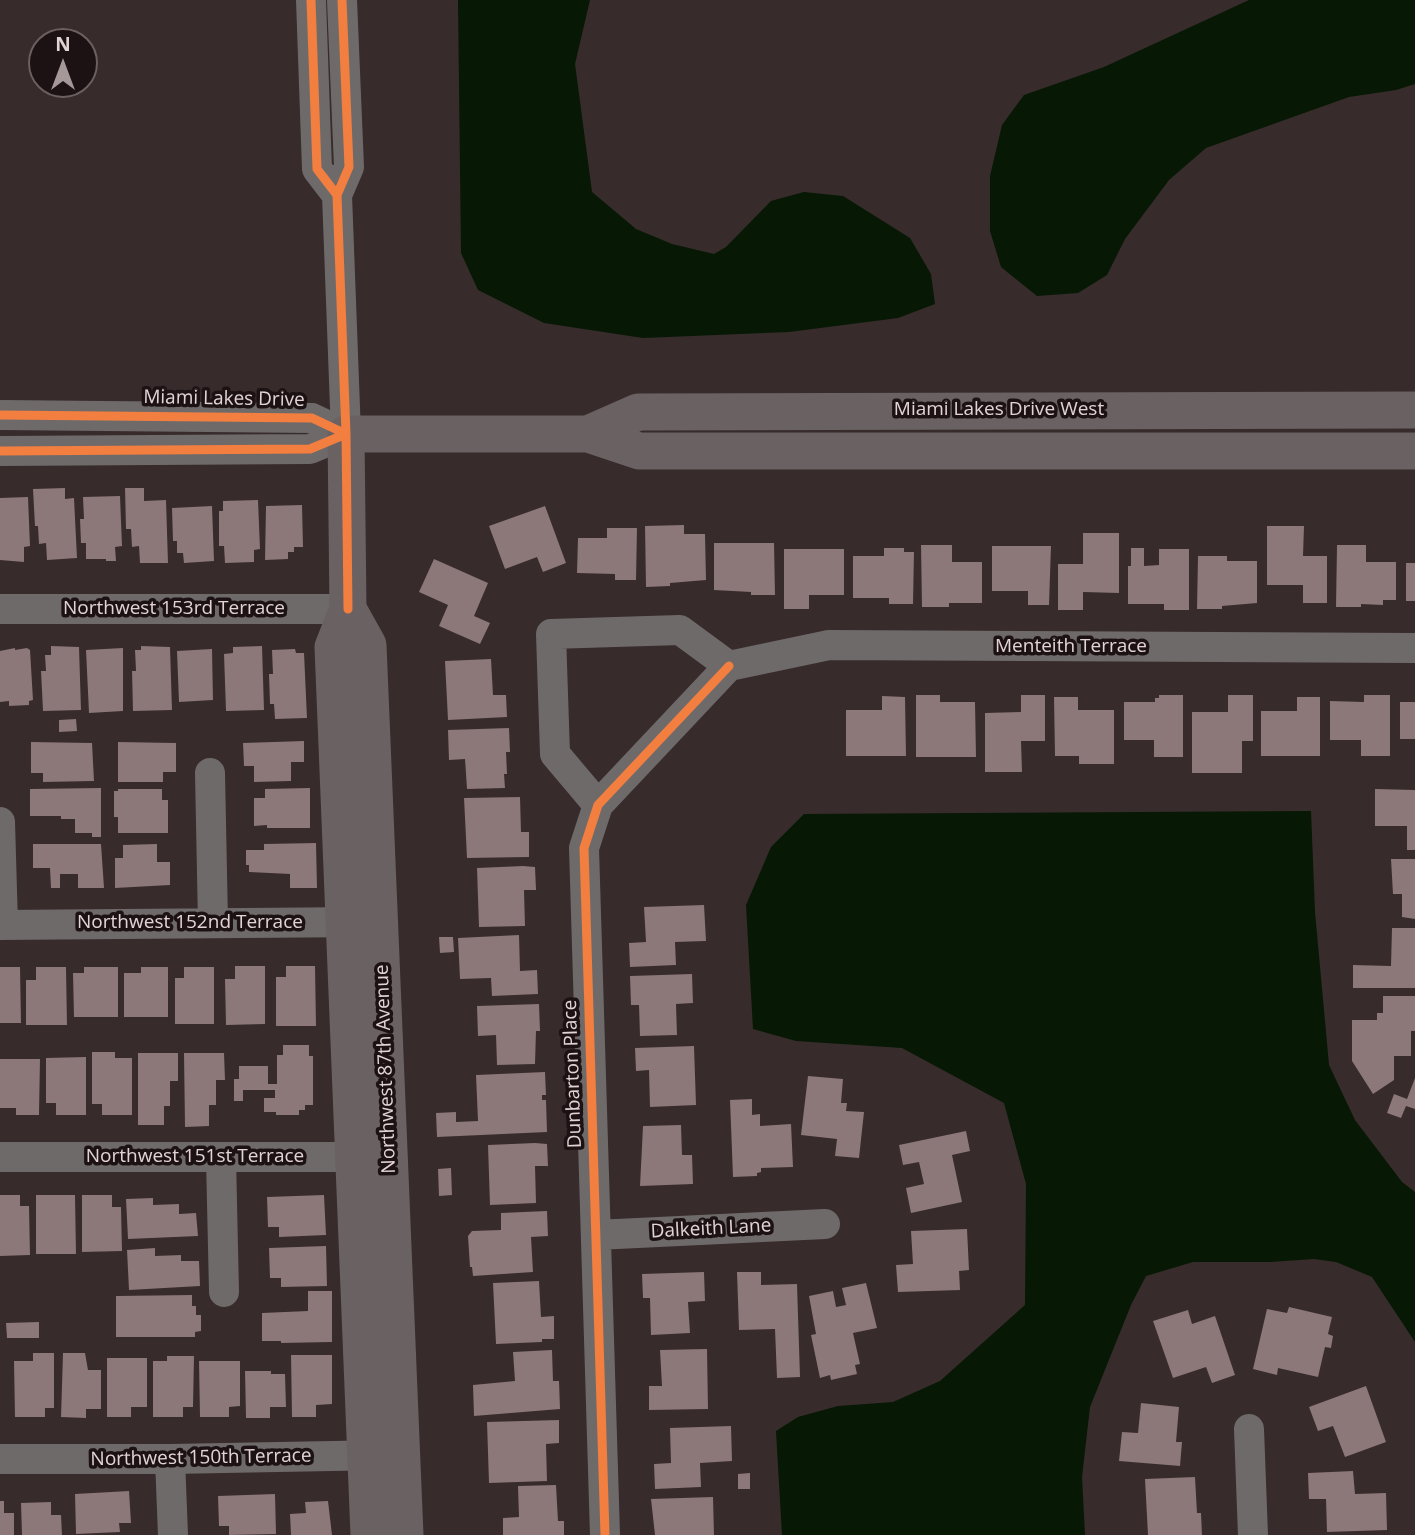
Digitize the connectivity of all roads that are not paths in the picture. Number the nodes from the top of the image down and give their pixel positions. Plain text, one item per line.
1 (311, 0) edge
2 (342, 0) edge
3 (337, 195) junction
4 (1415, 410) edge
5 (0, 415) edge
6 (346, 434) junction
7 (588, 434) junction
8 (0, 451) edge
9 (1415, 451) edge
10 (0, 609) edge
11 (348, 609) junction
12 (1415, 648) edge
13 (729, 666) junction
14 (210, 773) dead end
15 (598, 805) junction
16 (0, 822) edge
17 (344, 922) junction
18 (380, 922) junction
19 (213, 923) junction
20 (2, 925) edge
21 (0, 1157) edge
22 (354, 1157) junction
23 (389, 1157) junction
24 (221, 1158) junction
25 (825, 1224) dead end
26 (596, 1235) junction
27 (224, 1292) dead end
28 (1249, 1429) dead end
29 (366, 1455) junction
30 (402, 1455) junction
31 (0, 1459) edge
32 (170, 1459) junction
33 (173, 1535) edge
34 (369, 1535) edge
35 (405, 1535) edge
36 (605, 1535) edge
37 (1253, 1535) edge

1 - 3 street
2 - 3 street, Northwest 87th Avenue
3 - 6 street, Northwest 87th Avenue
4 - 7 main road, Miami Lakes Drive West
5 - 6 street, Miami Lakes Drive
6 - 7 main road, Miami Lakes Drive West
6 - 8 street
6 - 11 main road, Northwest 87th Avenue
7 - 9 main road, Miami Lakes Drive West
10 - 11 street, Northwest 153rd Terrace
11 - 17 main road, Northwest 87th Avenue
11 - 18 main road, Northwest 87th Avenue
12 - 13 street, Menteith Terrace
13 - 15 street, Dunbarton Place
13 - 15 street
14 - 19 street
15 - 26 street, Dunbarton Place
16 - 20 street
17 - 18 street, Northwest 152nd Terrace
17 - 19 street, Northwest 152nd Terrace
17 - 22 main road, Northwest 87th Avenue
18 - 23 main road, Northwest 87th Avenue
19 - 20 street, Northwest 152nd Terrace
21 - 24 street, Northwest 151st Terrace
22 - 23 street, Northwest 151st Terrace
22 - 24 street, Northwest 151st Terrace
22 - 29 main road, Northwest 87th Avenue
23 - 30 main road, Northwest 87th Avenue
24 - 27 street
25 - 26 street, Dalkeith Lane
26 - 36 street, Dunbarton Place
28 - 37 street
29 - 30 street, Northwest 150th Terrace
29 - 32 street, Northwest 150th Terrace
29 - 34 main road, Northwest 87th Avenue
30 - 35 main road, Northwest 87th Avenue
31 - 32 street, Northwest 150th Terrace
32 - 33 street

